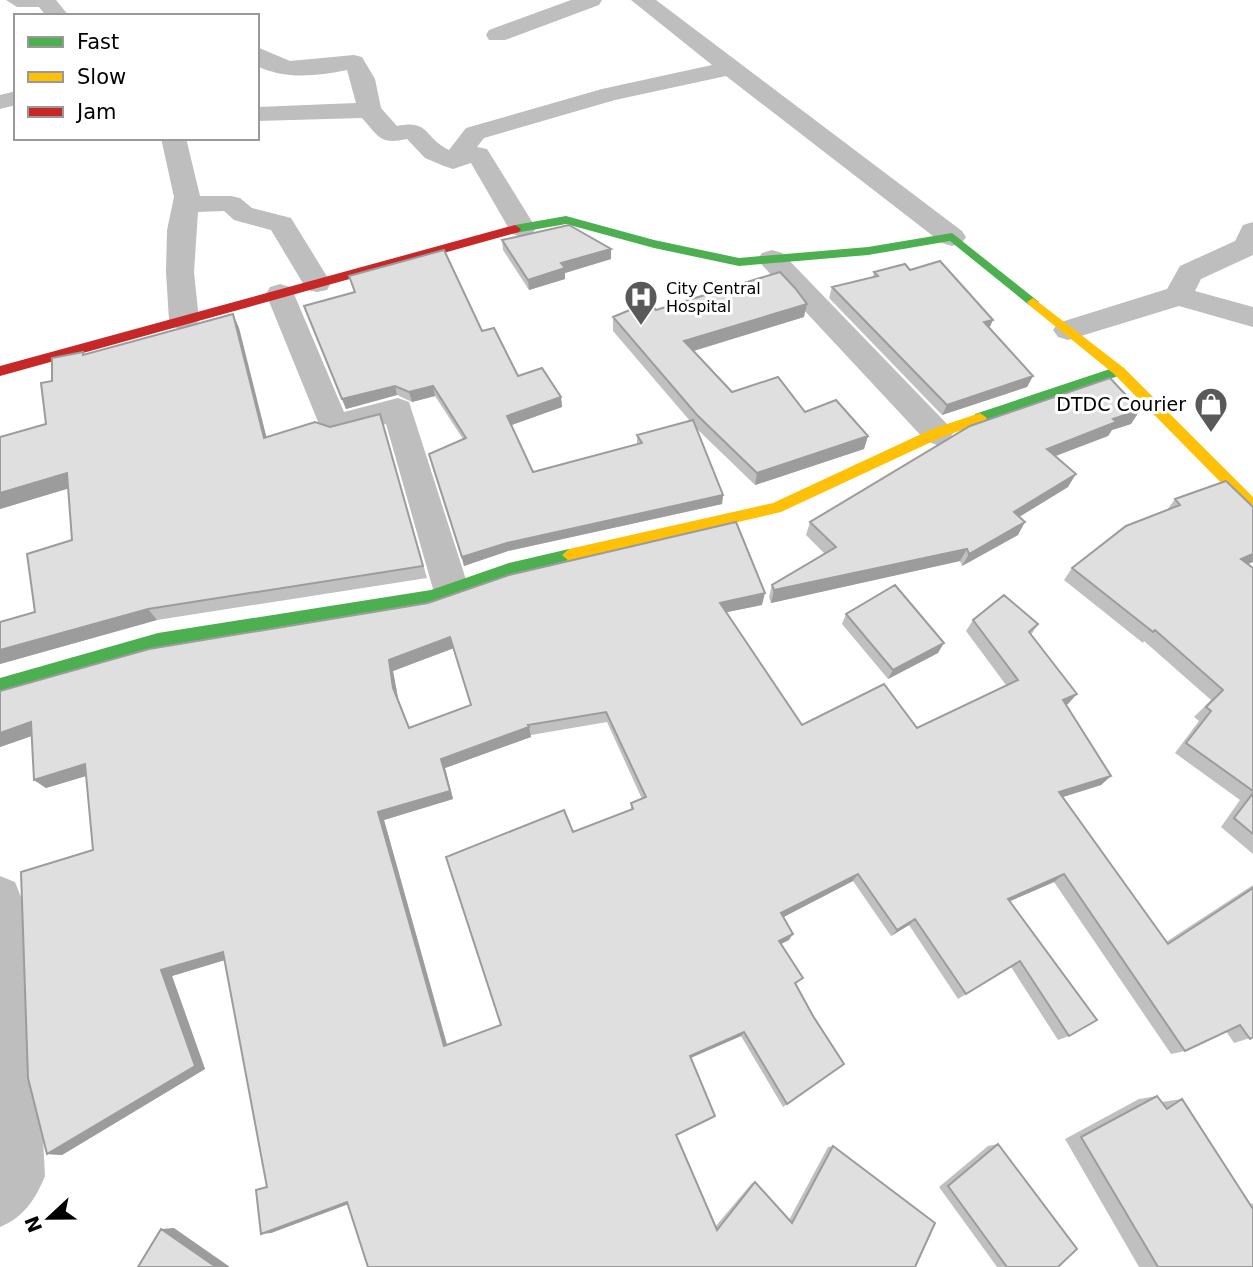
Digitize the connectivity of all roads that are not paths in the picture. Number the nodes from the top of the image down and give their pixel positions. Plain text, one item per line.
1 (17, 0) edge
2 (591, 0) edge
3 (642, 0) edge
4 (56, 14) edge
5 (497, 35) dead end
6 (259, 56) edge
7 (731, 68) junction
8 (369, 110) junction
9 (259, 114) edge
10 (173, 140) edge
11 (453, 161) junction
12 (185, 206) junction
13 (522, 228) junction
14 (1253, 231) edge
15 (952, 237) junction
16 (772, 259) junction
17 (317, 283) junction
18 (280, 293) junction
19 (1178, 296) junction
20 (1253, 317) edge
21 (184, 320) junction
22 (1068, 330) junction
23 (0, 371) edge
24 (1119, 371) junction
25 (937, 433) junction
26 (1253, 506) edge
27 (451, 589) junction
28 (0, 685) edge
29 (0, 897) edge
30 (0, 1202) edge

1 - 4 street
2 - 5 street
3 - 7 street
6 - 8 street
7 - 11 street
7 - 15 street
8 - 9 street
8 - 11 street
10 - 12 street
11 - 13 street
12 - 17 street
12 - 21 street
13 - 16 main road
13 - 17 main road
14 - 19 street
15 - 16 main road
15 - 22 main road
16 - 25 street
17 - 18 main road
18 - 21 main road
18 - 27 street
19 - 20 street
19 - 22 street
21 - 23 main road
22 - 24 main road
24 - 25 main road
24 - 26 main road
25 - 27 main road
27 - 28 main road
29 - 30 street

